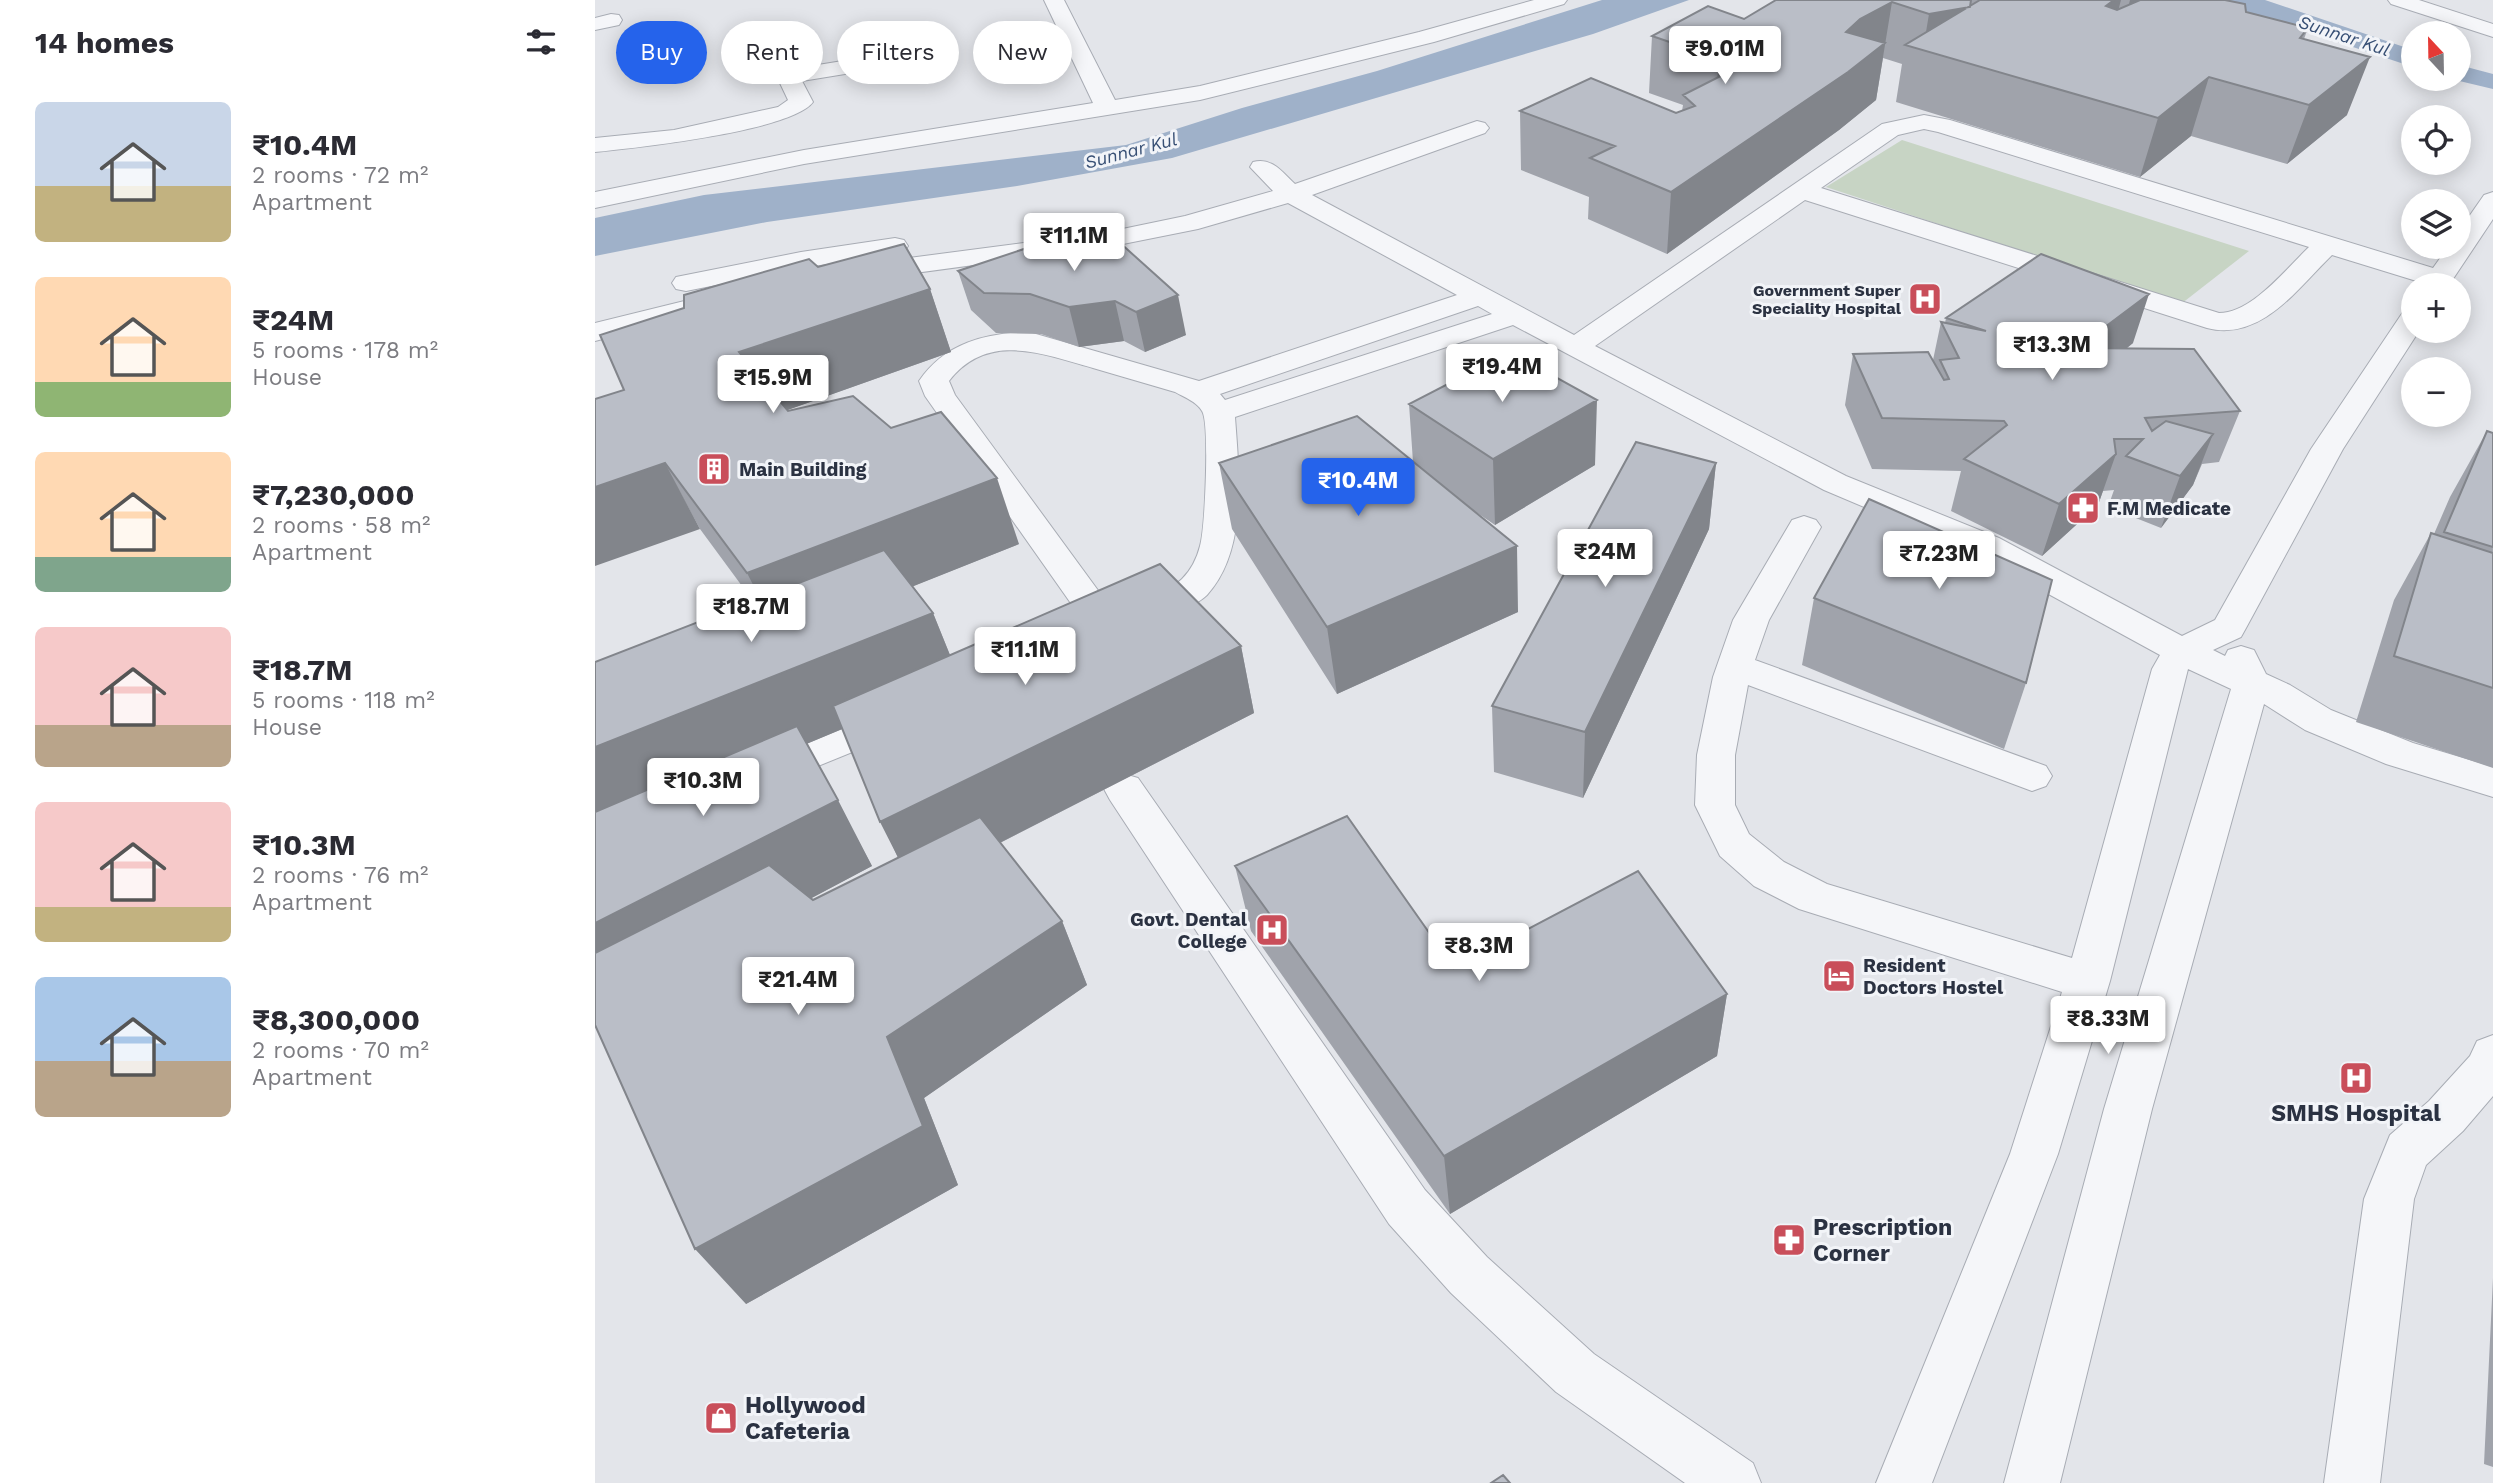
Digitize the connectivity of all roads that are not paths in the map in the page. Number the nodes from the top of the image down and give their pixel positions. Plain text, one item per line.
1 (1053, 0) edge
2 (1557, 0) edge
3 (2398, 0) edge
4 (2493, 31) edge
5 (837, 68) edge
6 (1107, 107) junction
7 (1477, 128) dead end
8 (595, 145) edge
9 (1277, 181) junction
10 (1801, 190) junction
11 (595, 200) edge
12 (2491, 206) edge
13 (2328, 244) junction
14 (2411, 273) edge
15 (2443, 273) edge
16 (660, 289) dead end
17 (1480, 296) junction
18 (1516, 315) junction
19 (595, 332) edge
20 (2401, 336) edge
21 (1574, 347) junction
22 (1208, 402) junction
23 (1804, 527) dead end
24 (2228, 628) junction
25 (2181, 651) junction
26 (1735, 666) junction
27 (2251, 682) junction
28 (929, 705) edge
29 (2032, 776) dead end
30 (2493, 782) edge
31 (736, 785) edge
32 (1124, 789) dead end
33 (2088, 981) junction
34 (2493, 1055) edge
35 (1733, 1483) edge
36 (1904, 1483) edge
37 (2032, 1483) edge
38 (2352, 1483) edge

1 - 6 street
2 - 6 street
3 - 4 street
5 - 8 street
6 - 11 street
7 - 9 street
9 - 16 street
9 - 17 street
9 - 19 street
10 - 13 street
10 - 13 street
10 - 21 street
12 - 15 street
13 - 14 street
17 - 18 street
17 - 22 street
18 - 21 street
18 - 22 street
20 - 24 street
21 - 25 street
22 - 22 street
23 - 26 street
24 - 25 street
24 - 27 street
25 - 27 street
25 - 33 street
26 - 29 street
26 - 33 street
27 - 30 street
27 - 37 street
28 - 31 street
32 - 35 street
33 - 36 street
34 - 38 street

